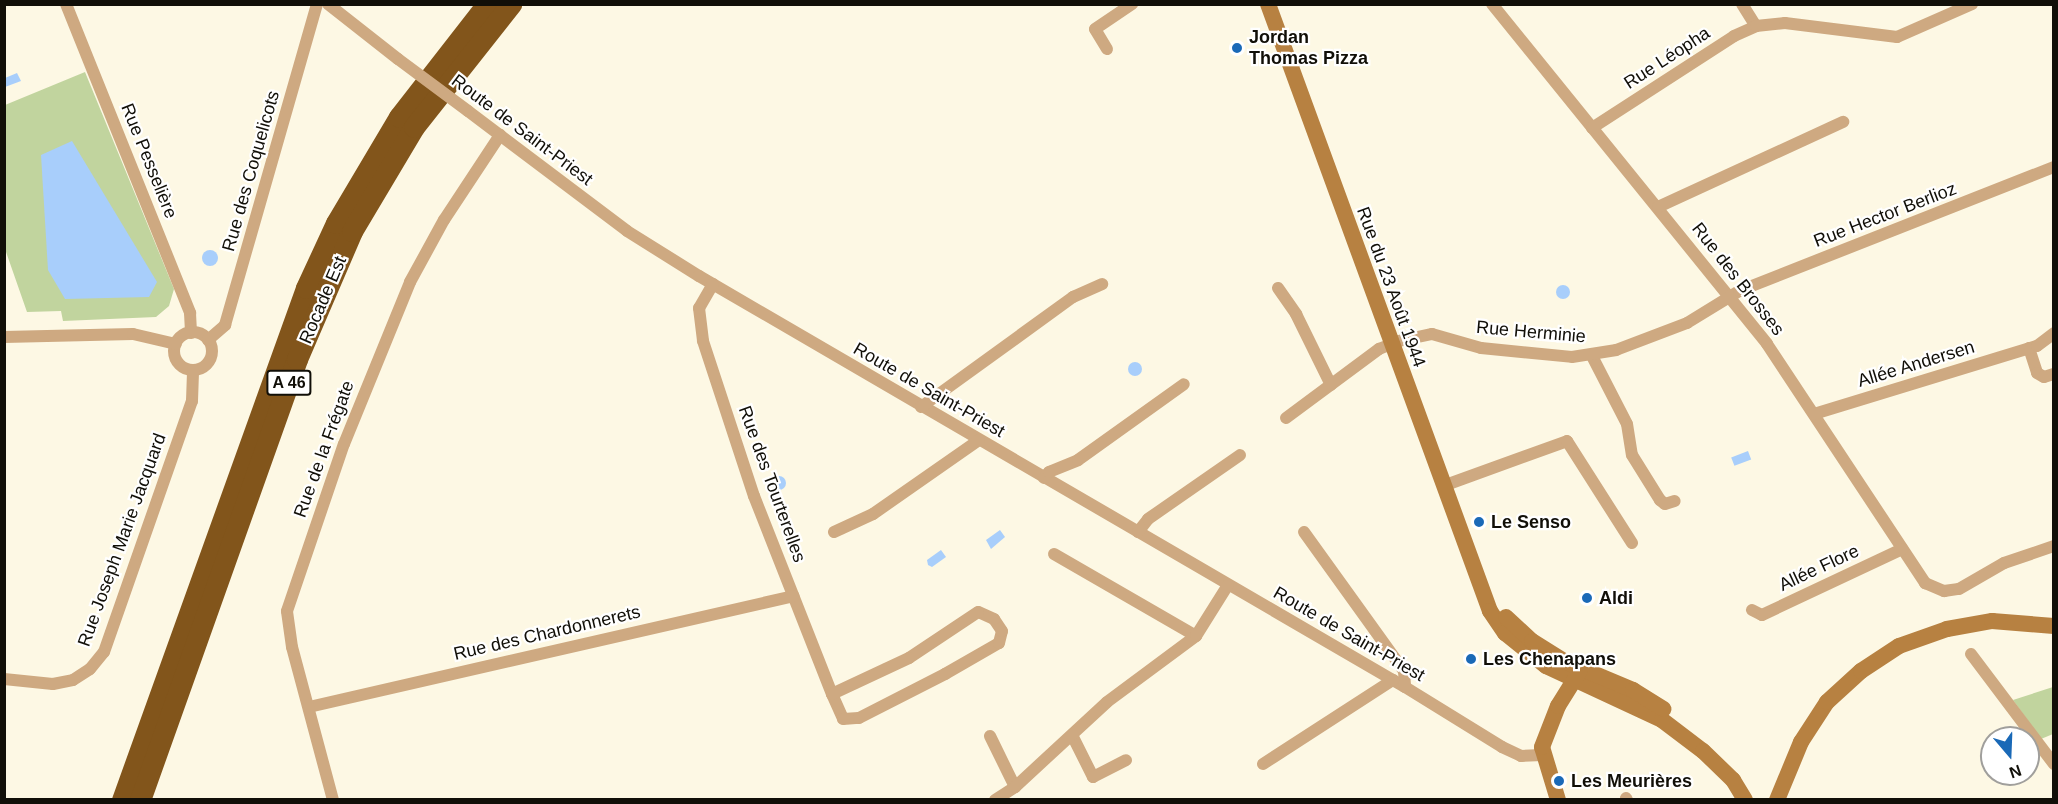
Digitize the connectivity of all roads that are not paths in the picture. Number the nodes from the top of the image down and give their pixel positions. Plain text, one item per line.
1 (66, 4) edge
2 (317, 4) edge
3 (328, 4) edge
4 (487, 4) edge
5 (511, 4) edge
6 (1132, 4) edge
7 (1268, 4) edge
8 (1492, 4) edge
9 (1742, 4) edge
10 (1972, 4) edge
11 (1756, 26) junction
12 (1107, 48) dead end
13 (1843, 122) dead end
14 (1592, 128) junction
15 (500, 135) junction
16 (2054, 167) edge
17 (1658, 207) junction
18 (713, 284) junction
19 (1102, 284) dead end
20 (1278, 288) dead end
21 (1730, 296) junction
22 (191, 333) junction
23 (2054, 333) edge
24 (4, 337) edge
25 (208, 340) junction
26 (176, 344) junction
27 (1391, 344) junction
28 (2029, 348) junction
29 (1592, 356) junction
30 (193, 370) junction
31 (2054, 374) edge
32 (1184, 384) dead end
33 (1331, 385) junction
34 (921, 407) junction
35 (1814, 414) junction
36 (1286, 418) dead end
37 (979, 440) junction
38 (1240, 455) dead end
39 (1044, 478) junction
40 (1443, 486) junction
41 (1675, 501) dead end
42 (834, 532) dead end
43 (1138, 532) junction
44 (1304, 532) dead end
45 (1632, 543) dead end
46 (2054, 546) edge
47 (1902, 549) junction
48 (1054, 554) dead end
49 (1228, 585) junction
50 (793, 596) junction
51 (1752, 610) dead end
52 (2054, 626) edge
53 (1196, 636) junction
54 (1971, 654) dead end
55 (1571, 671) junction
56 (4, 679) edge
57 (1393, 680) junction
58 (1405, 687) junction
59 (832, 694) junction
60 (309, 707) junction
61 (1072, 735) junction
62 (990, 736) dead end
63 (1542, 755) junction
64 (1126, 760) dead end
65 (1263, 764) dead end
66 (2054, 764) edge
67 (1015, 787) junction
68 (122, 800) edge
69 (140, 800) edge
70 (333, 800) edge
71 (995, 800) edge
72 (1558, 800) edge
73 (1744, 800) edge
74 (1756, 800) edge
75 (1777, 800) edge

1 - 22 street, Rue Pesselière
2 - 25 street, Rue des Coquelicots
3 - 15 street, Route de Saint-Priest, bridge
4 - 68 highway, Rocade Est / A 46
5 - 69 highway, Rocade Est / A 46
6 - 12 street
7 - 27 main road, Rue du 23 Août 1944
8 - 14 street, Rue des Brosses
9 - 11 street
10 - 11 street, Rue Léopha
11 - 14 street, Rue Léopha
13 - 17 street
14 - 17 street, Rue des Brosses
15 - 18 street, Route de Saint-Priest
15 - 60 street, Rue de la Frégate
16 - 21 street, Rue Hector Berlioz
17 - 21 street, Rue des Brosses
18 - 34 street, Route de Saint-Priest
18 - 50 street, Rue des Tourterelles
19 - 34 street
20 - 33 street
21 - 29 street, Rue Herminie
21 - 35 street, Rue des Brosses
22 - 25 street
22 - 26 street
23 - 28 street, Allée Andersen
24 - 26 street
25 - 30 street
26 - 30 street
27 - 29 street, Rue Herminie
27 - 33 street
27 - 40 main road, Rue du 23 Août 1944
28 - 31 street
28 - 35 street, Allée Andersen
29 - 41 street
30 - 56 street, Rue Joseph Marie Jacquard
32 - 39 street
33 - 36 street
34 - 37 street, Route de Saint-Priest
35 - 47 street, Rue des Brosses
37 - 39 street, Route de Saint-Priest
37 - 42 street
38 - 43 street
39 - 43 street, Route de Saint-Priest
40 - 45 street
40 - 55 main road, Rue du 23 Août 1944
43 - 49 street, Route de Saint-Priest
44 - 58 street
46 - 47 street, Rue des Brosses
47 - 51 street, Allée Flore
48 - 53 street
49 - 53 street
49 - 57 street, Route de Saint-Priest
50 - 59 street, Rue des Tourterelles
50 - 60 street, Rue des Chardonnerets
52 - 75 main road
53 - 61 street
54 - 66 street
55 - 63 main road
55 - 73 main road
55 - 74 main road
57 - 58 street, Route de Saint-Priest
57 - 65 street
58 - 63 street, Route de Saint-Priest
59 - 59 street, Rue des Tourterelles
60 - 70 street, Rue de la Frégate
61 - 64 street
61 - 67 street
62 - 67 street
63 - 72 main road
67 - 71 street

